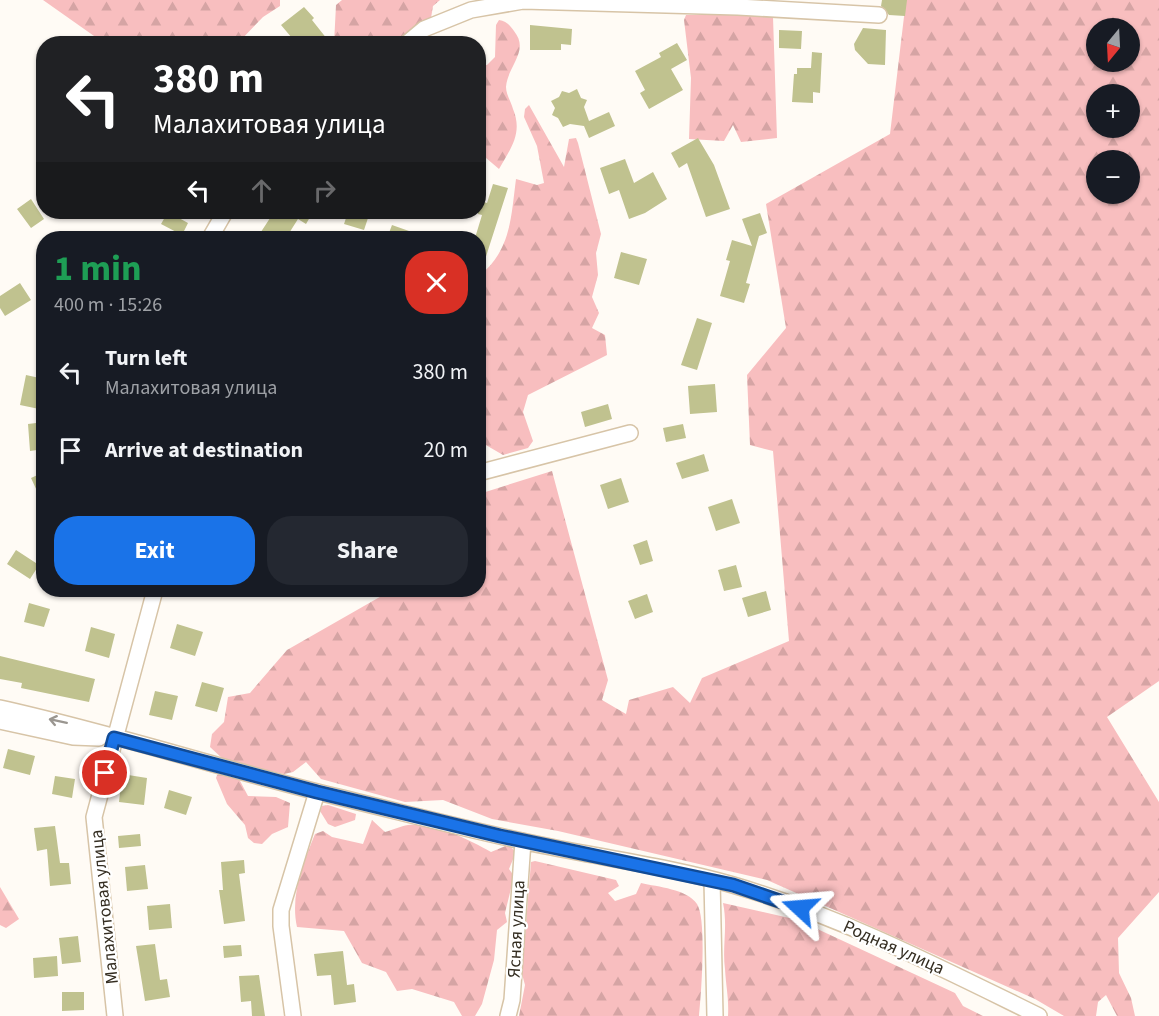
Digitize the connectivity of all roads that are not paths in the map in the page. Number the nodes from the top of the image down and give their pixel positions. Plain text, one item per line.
1 (879, 15) dead end
2 (416, 36) edge
3 (630, 433) dead end
4 (486, 471) edge
5 (153, 597) edge
6 (0, 708) edge
7 (0, 721) edge
8 (114, 738) junction
9 (317, 792) junction
10 (523, 841) junction
11 (712, 880) junction
12 (115, 1016) edge
13 (292, 1016) edge
14 (508, 1016) edge
15 (715, 1016) edge
16 (1039, 1016) edge

1 - 2 street
3 - 4 street
5 - 8 street, Малахитовая улица
8 -> 6 street, Родная улица
7 - 8 street, Родная улица
8 - 9 street, Родная улица
8 - 12 street, Малахитовая улица
9 - 10 street, Родная улица
9 - 13 street
10 - 11 street, Родная улица
10 - 14 street, Ясная улица
11 - 15 street
11 - 16 street, Родная улица

